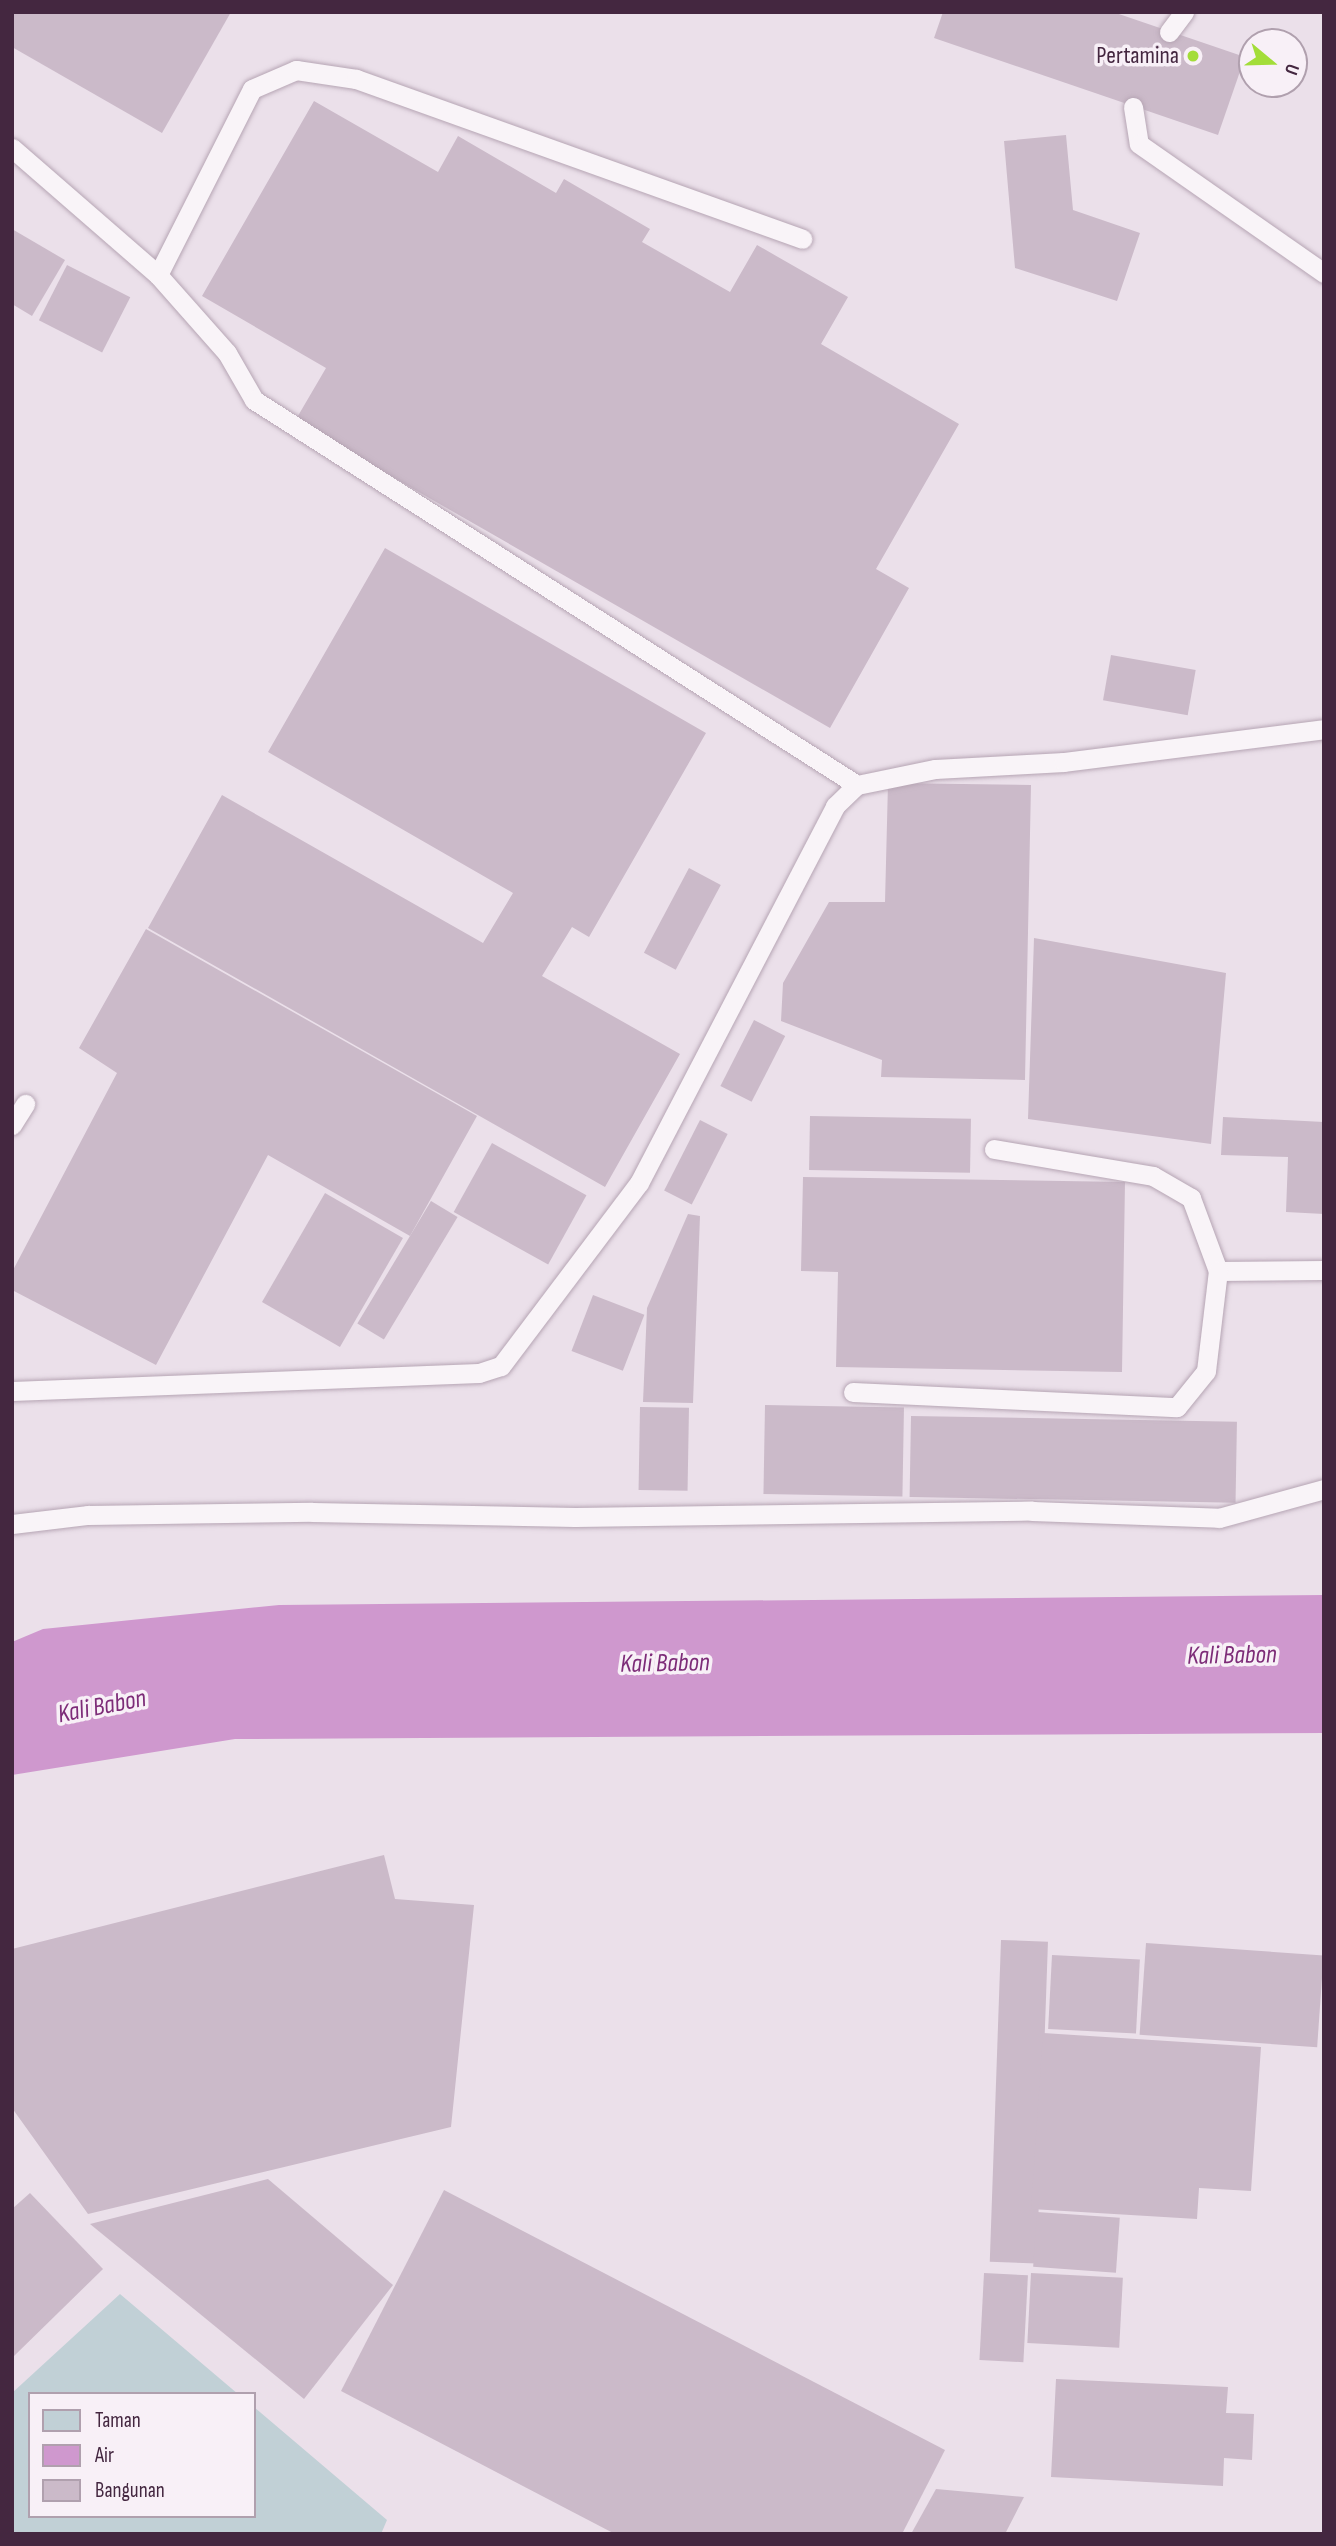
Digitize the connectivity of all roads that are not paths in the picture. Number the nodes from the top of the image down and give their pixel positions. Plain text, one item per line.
1 (1184, 12) edge
2 (1169, 32) dead end
3 (1133, 107) dead end
4 (12, 148) edge
5 (802, 239) dead end
6 (1324, 273) edge
7 (158, 275) junction
8 (1324, 729) edge
9 (857, 785) junction
10 (25, 1104) dead end
11 (12, 1125) edge
12 (993, 1149) dead end
13 (1324, 1270) edge
14 (1217, 1271) junction
15 (12, 1391) edge
16 (853, 1392) dead end
17 (1324, 1489) edge
18 (12, 1524) edge

1 - 2 lane
3 - 6 lane
4 - 7 lane
5 - 7 lane
7 - 9 lane
8 - 9 lane
9 - 15 lane
10 - 11 lane
12 - 14 lane
13 - 14 lane
14 - 16 lane
17 - 18 lane

